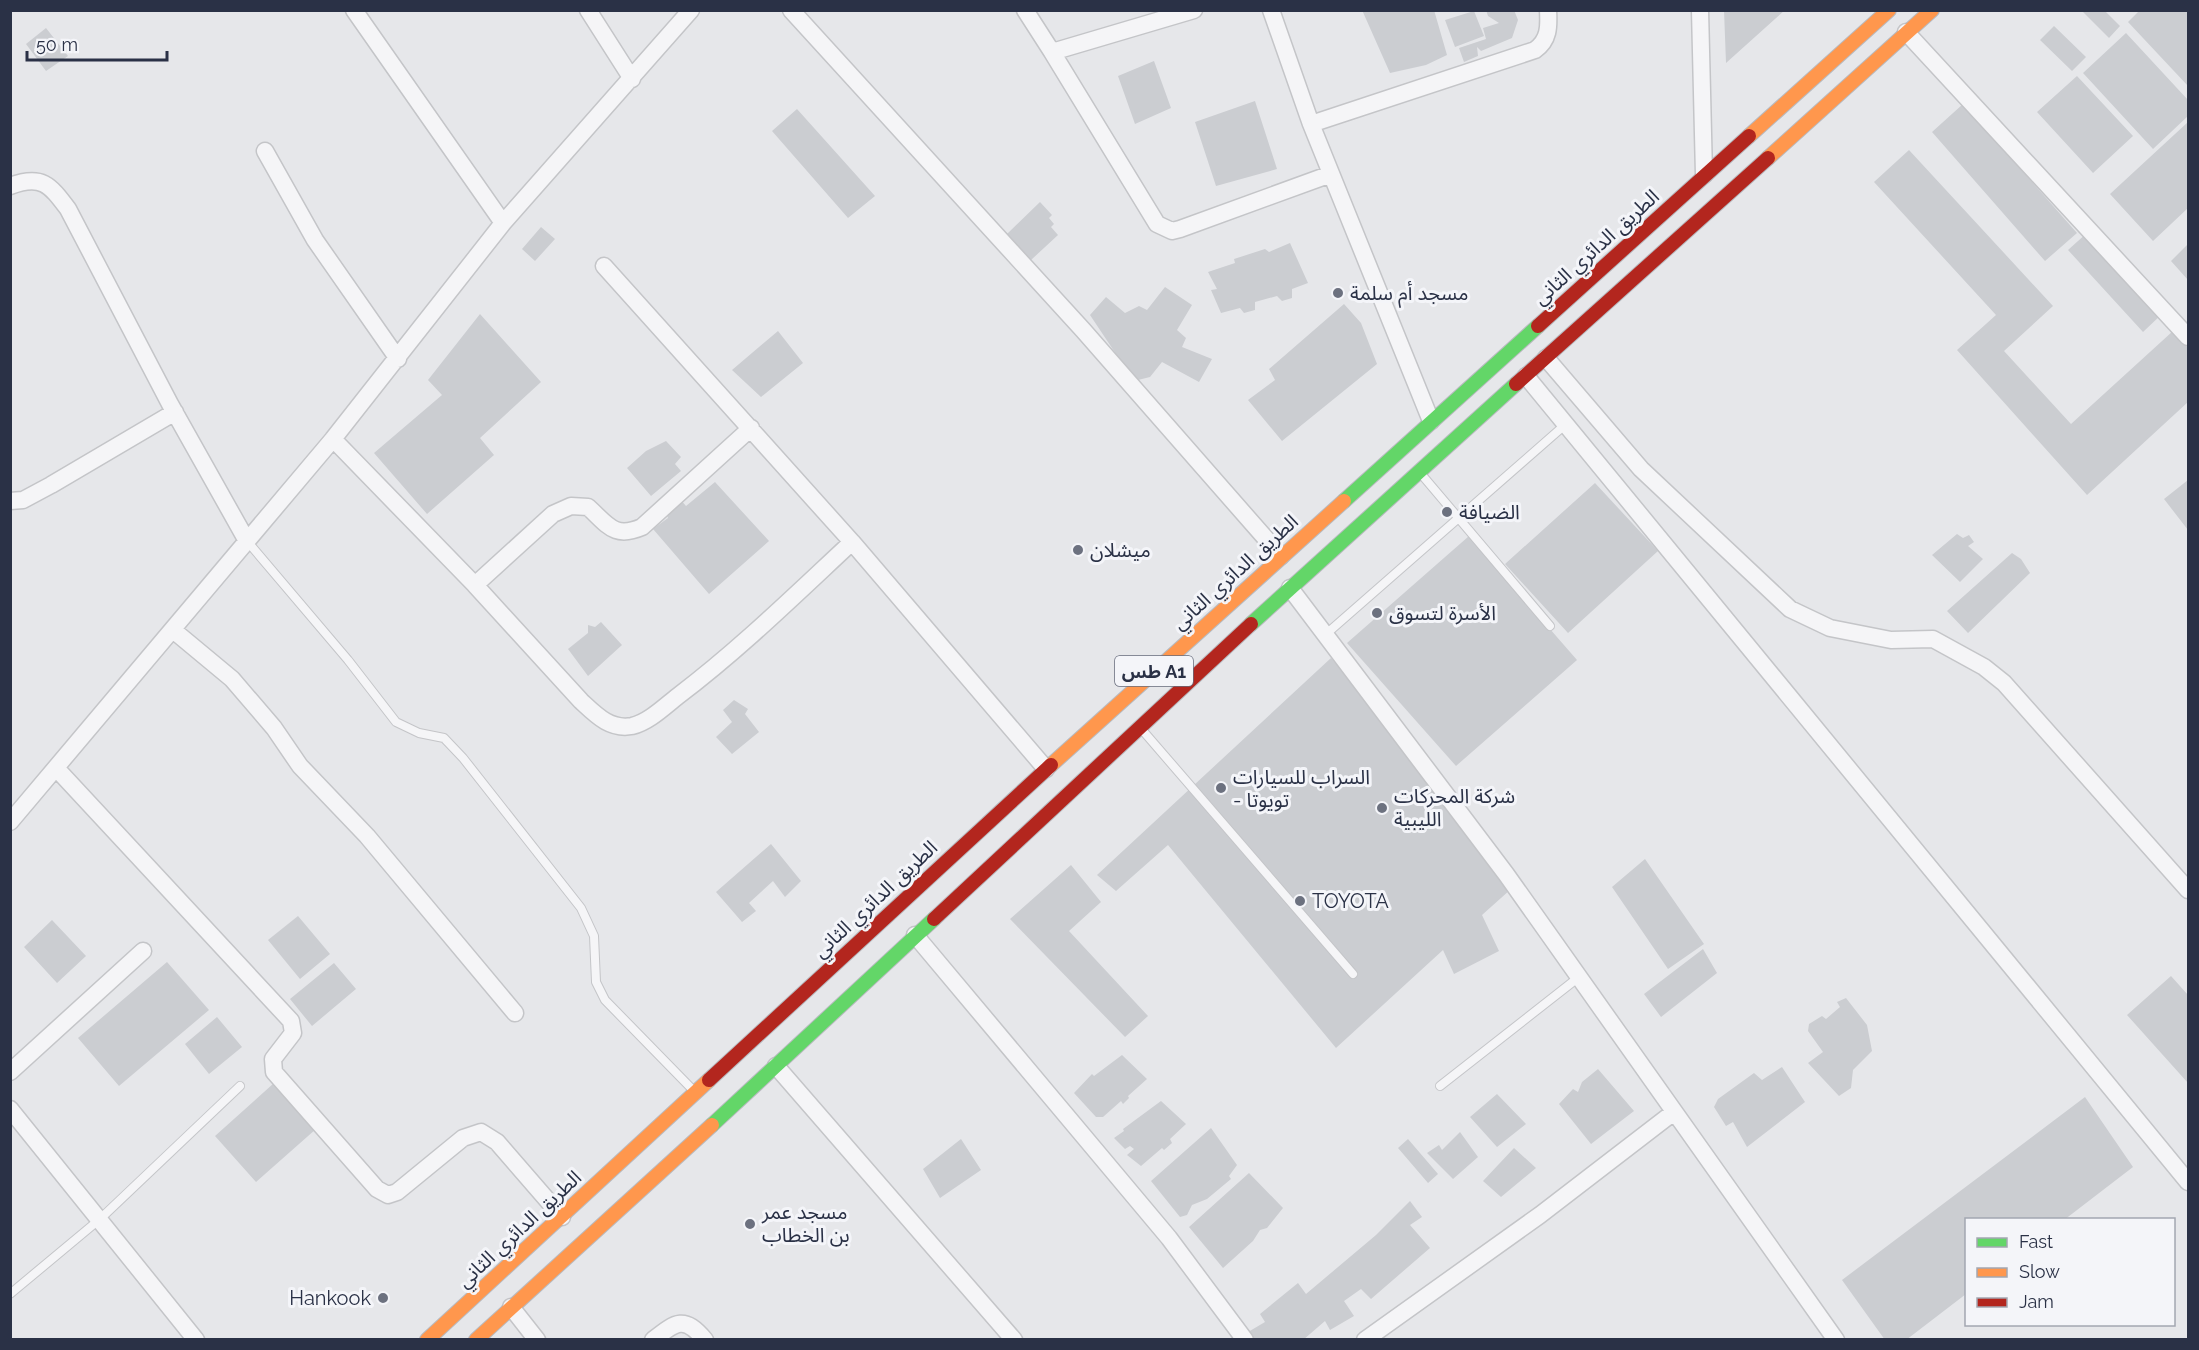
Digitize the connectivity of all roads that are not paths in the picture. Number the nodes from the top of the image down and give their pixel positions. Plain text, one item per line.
1 (354, 10) edge
2 (588, 10) edge
3 (691, 10) edge
4 (791, 10) edge
5 (1024, 10) edge
6 (1194, 10) edge
7 (1271, 10) edge
8 (1548, 10) edge
9 (1700, 10) edge
10 (1889, 10) edge
11 (1932, 10) edge
12 (1906, 33) junction
13 (1052, 52) junction
14 (632, 79) junction
15 (1311, 124) junction
16 (266, 151) dead end
17 (1331, 174) junction
18 (1704, 175) junction
19 (10, 186) edge
20 (503, 223) junction
21 (604, 266) dead end
22 (2188, 337) edge
23 (1546, 358) junction
24 (398, 359) junction
25 (1526, 376) junction
26 (175, 412) junction
27 (1431, 422) junction
28 (1566, 424) junction
29 (751, 428) junction
30 (333, 439) junction
31 (1420, 472) junction
32 (10, 501) edge
33 (1458, 519) junction
34 (247, 541) junction
35 (852, 542) junction
36 (1281, 556) junction
37 (475, 585) junction
38 (1290, 588) junction
39 (1550, 626) dead end
40 (173, 630) junction
41 (1325, 635) junction
42 (1139, 728) junction
43 (56, 768) junction
44 (1046, 769) junction
45 (10, 822) edge
46 (2188, 890) edge
47 (915, 935) junction
48 (143, 951) dead end
49 (1353, 974) dead end
50 (1579, 977) junction
51 (515, 1013) dead end
52 (776, 1066) junction
53 (10, 1072) edge
54 (240, 1086) dead end
55 (1440, 1086) dead end
56 (694, 1092) junction
57 (10, 1108) edge
58 (1674, 1112) junction
59 (2188, 1182) edge
60 (562, 1217) junction
61 (100, 1219) junction
62 (10, 1294) edge
63 (511, 1307) junction
64 (196, 1340) edge
65 (427, 1340) edge
66 (476, 1340) edge
67 (537, 1340) edge
68 (653, 1340) edge
69 (705, 1340) edge
70 (1014, 1340) edge
71 (1245, 1340) edge
72 (1365, 1340) edge
73 (1836, 1340) edge

1 - 20 street
2 - 14 street
3 - 14 street
4 - 36 street
5 - 13 street
6 - 13 street
7 - 15 street
8 - 15 street
9 - 18 street
10 - 18 highway, الطريق الدائري الثاني / طس A1
11 - 12 highway, طس A1
12 - 22 street
12 - 23 highway, طس A1
13 - 17 street
14 - 20 street
15 - 17 street
16 - 24 street
17 - 27 street
18 - 27 highway, الطريق الدائري الثاني / طس A1
19 - 26 street
20 - 24 street
21 - 29 street
23 - 25 highway, طس A1
23 - 46 street
24 - 30 street
25 - 28 street
25 - 31 highway, طس A1
26 - 32 street
26 - 34 street
27 - 36 highway, الطريق الدائري الثاني / طس A1
28 - 33 lane
28 - 59 street
29 - 35 street
29 - 37 street
30 - 34 street
30 - 37 street
31 - 33 lane
31 - 38 highway, طس A1
33 - 39 lane
33 - 41 lane
34 - 40 street
34 - 56 lane
35 - 37 street
35 - 44 street
36 - 44 highway, الطريق الدائري الثاني / طس A1
38 - 41 street
38 - 42 highway, طس A1
40 - 43 street
40 - 51 street
41 - 50 street
42 - 47 highway, طس A1
42 - 49 lane
43 - 45 street
43 - 60 street
44 - 56 highway, الطريق الدائري الثاني / طس A1
47 - 52 highway, طس A1
47 - 71 street
48 - 53 street
50 - 55 lane
50 - 58 street
52 - 63 highway, طس A1
52 - 70 street
54 - 61 lane
56 - 60 highway, الطريق الدائري الثاني / طس A1
57 - 61 street
58 - 72 street
58 - 73 street
60 - 65 highway, الطريق الدائري الثاني / طس A1
61 - 62 lane
61 - 64 street
63 - 66 highway, طس A1
63 - 67 street
68 - 69 street

